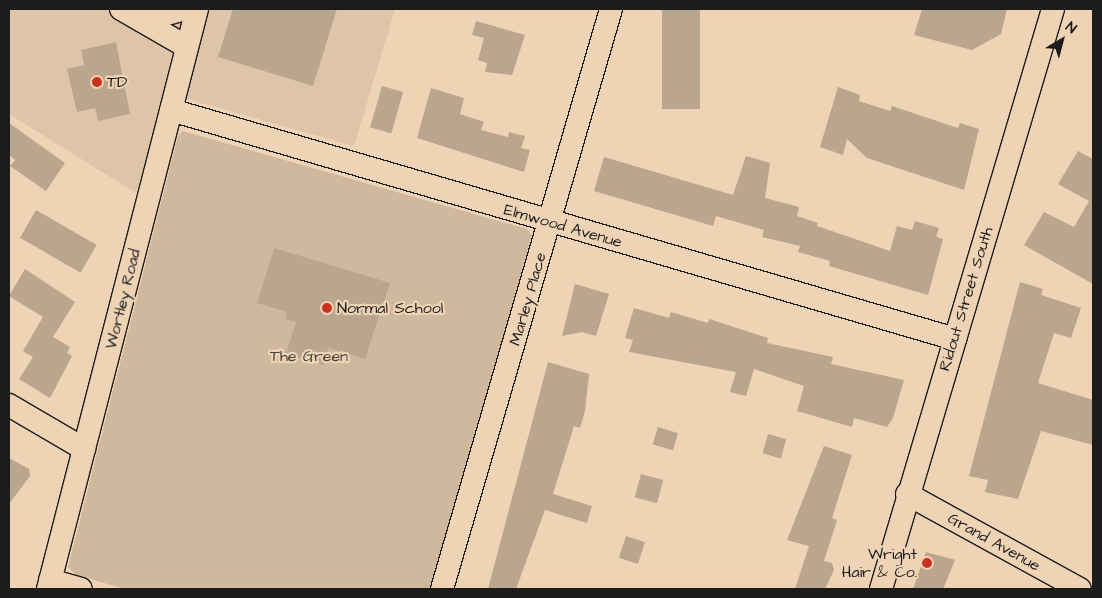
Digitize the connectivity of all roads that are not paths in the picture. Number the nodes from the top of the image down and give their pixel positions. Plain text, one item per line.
1 (121, 9) edge
2 (185, 9) edge
3 (197, 9) edge
4 (611, 9) edge
5 (1053, 9) edge
6 (142, 21) junction
7 (187, 47) junction
8 (171, 110) junction
9 (550, 223) junction
10 (956, 339) junction
11 (9, 405) edge
12 (84, 449) junction
13 (907, 494) junction
14 (49, 585) edge
15 (82, 589) edge
16 (442, 589) edge
17 (881, 589) edge
18 (1080, 589) edge

1 - 6 street
2 - 6 street
3 - 7 street, Wortley Road
4 - 9 street, Marley Place
5 - 10 street, Ridout Street South
6 - 7 street
7 - 8 street, Wortley Road
8 - 9 street, Elmwood Avenue
8 - 12 street, Wortley Road
9 - 10 street, Elmwood Avenue
9 - 16 street, Marley Place
10 - 13 street, Ridout Street South
11 - 12 street
12 - 14 street, Wortley Road
13 - 17 street, Ridout Street South
13 - 18 street, Grand Avenue
14 - 15 street

